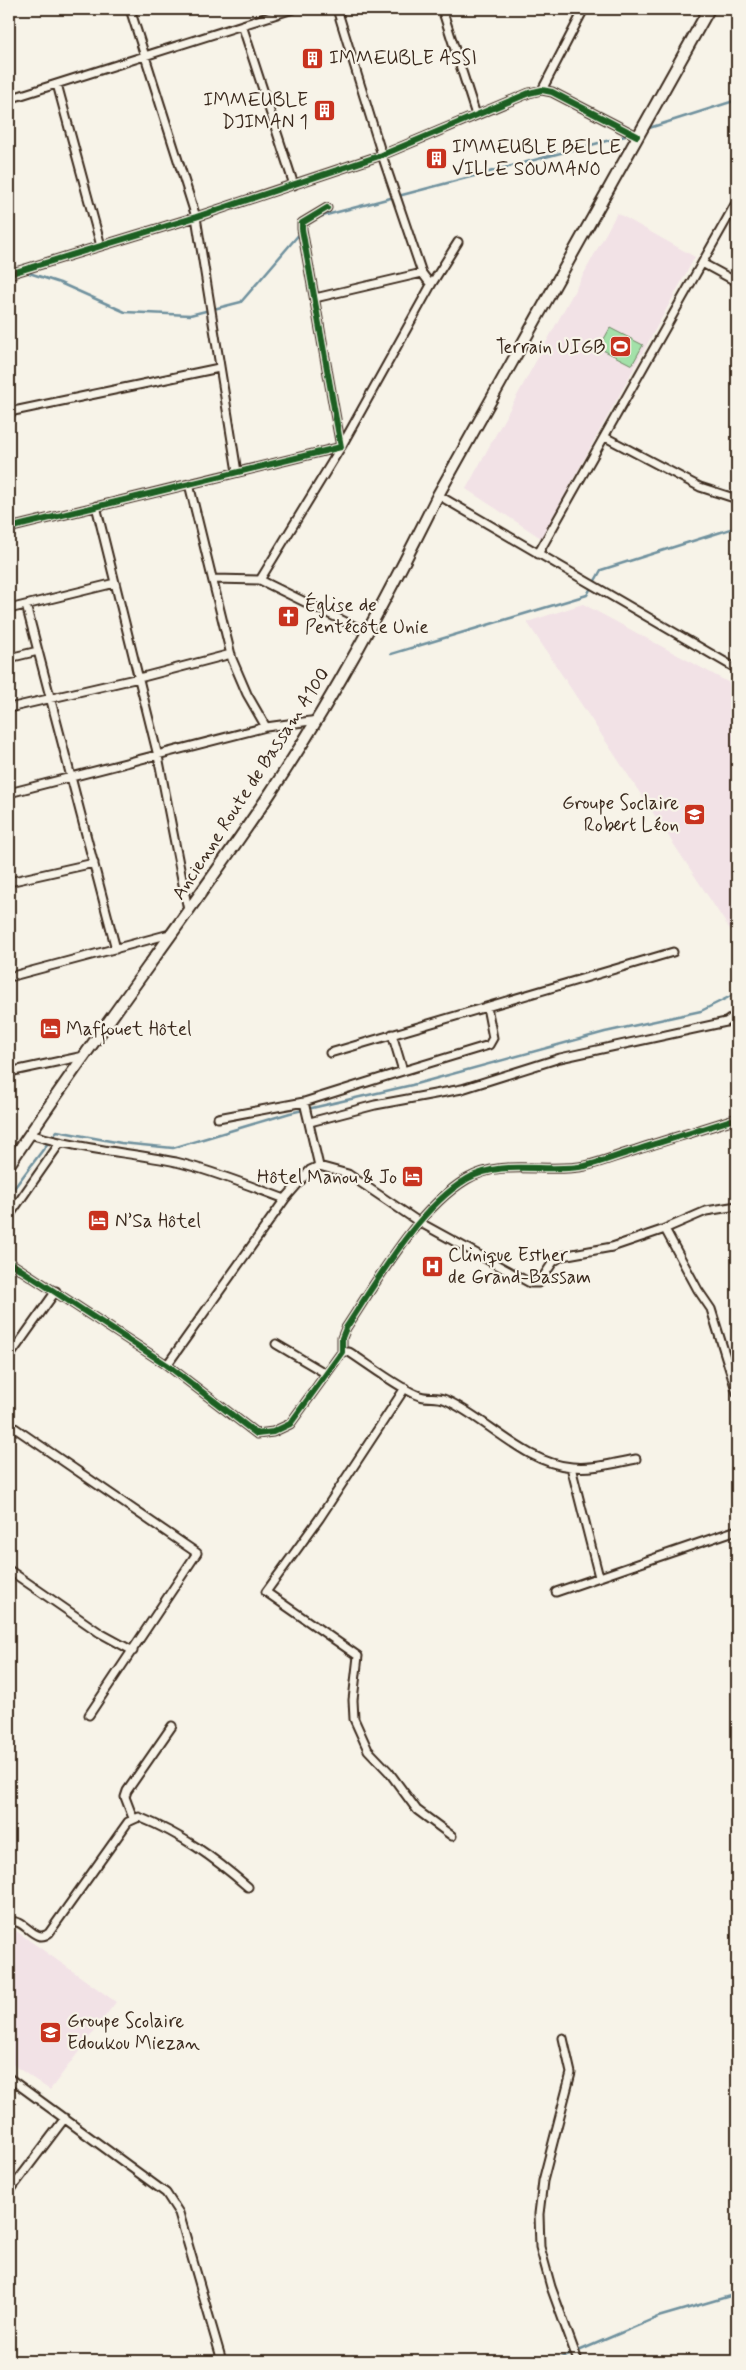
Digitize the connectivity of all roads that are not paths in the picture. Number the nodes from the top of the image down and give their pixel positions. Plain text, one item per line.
1 (130, 9) edge
2 (292, 9) edge
3 (338, 9) edge
4 (442, 9) edge
5 (584, 9) edge
6 (708, 9) edge
7 (242, 25) junction
8 (144, 58) junction
9 (57, 84) junction
10 (542, 90) junction
11 (9, 99) edge
12 (476, 115) junction
13 (637, 136) junction
14 (382, 155) junction
15 (294, 185) junction
16 (737, 202) edge
17 (327, 208) dead end
18 (196, 217) junction
19 (458, 242) dead end
20 (101, 246) junction
21 (702, 263) junction
22 (422, 273) junction
23 (9, 274) edge
24 (737, 282) edge
25 (431, 285) junction
26 (315, 298) junction
27 (219, 368) junction
28 (9, 412) edge
29 (605, 437) junction
30 (341, 447) junction
31 (237, 472) junction
32 (189, 484) junction
33 (737, 491) edge
34 (438, 495) junction
35 (736, 499) edge
36 (96, 506) junction
37 (9, 514) edge
38 (10, 527) edge
39 (538, 554) junction
40 (214, 579) junction
41 (260, 580) junction
42 (115, 584) junction
43 (26, 604) junction
44 (9, 609) edge
45 (366, 632) junction
46 (38, 651) junction
47 (231, 654) junction
48 (9, 658) edge
49 (737, 669) edge
50 (139, 678) junction
51 (51, 697) junction
52 (9, 708) edge
53 (318, 720) junction
54 (266, 727) junction
55 (158, 756) junction
56 (72, 777) junction
57 (9, 793) edge
58 (94, 863) junction
59 (9, 882) edge
60 (188, 910) junction
61 (170, 934) junction
62 (116, 949) junction
63 (673, 952) dead end
64 (9, 977) edge
65 (486, 1007) junction
66 (737, 1014) edge
67 (392, 1034) junction
68 (330, 1053) dead end
69 (84, 1056) junction
70 (403, 1071) junction
71 (9, 1072) edge
72 (304, 1102) junction
73 (218, 1118) dead end
74 (737, 1118) edge
75 (310, 1122) junction
76 (30, 1134) junction
77 (60, 1143) junction
78 (9, 1165) edge
79 (319, 1166) junction
80 (285, 1200) junction
81 (737, 1206) edge
82 (9, 1216) edge
83 (419, 1222) junction
84 (665, 1229) junction
85 (9, 1262) edge
86 (56, 1291) junction
87 (276, 1344) dead end
88 (342, 1352) junction
89 (9, 1357) edge
90 (167, 1365) junction
91 (325, 1372) junction
92 (405, 1388) junction
93 (737, 1393) edge
94 (9, 1424) edge
95 (636, 1459) dead end
96 (571, 1467) junction
97 (737, 1530) edge
98 (9, 1570) edge
99 (599, 1577) junction
100 (556, 1592) dead end
101 (132, 1651) junction
102 (89, 1715) dead end
103 (172, 1726) dead end
104 (133, 1818) junction
105 (452, 1836) dead end
106 (248, 1887) dead end
107 (9, 1922) edge
108 (563, 2038) dead end
109 (9, 2078) edge
110 (65, 2118) junction
111 (9, 2192) edge
112 (222, 2361) edge
113 (578, 2361) edge

1 - 8 street
2 - 7 street
3 - 14 street
4 - 12 street
5 - 10 street
6 - 13 main road, Ancienne Route de Bassam A100
7 - 8 street
7 - 15 street
8 - 9 street
8 - 18 street
9 - 11 street
9 - 20 street
10 - 12 street
10 - 13 street
12 - 14 street
13 - 34 main road, Ancienne Route de Bassam A100
14 - 15 street
14 - 22 street
15 - 18 street
16 - 21 street
17 - 26 street
18 - 20 street
18 - 27 street
19 - 25 street
20 - 23 street
21 - 24 street
21 - 29 street
22 - 25 street
22 - 26 street
25 - 30 street
26 - 30 street
27 - 28 street
27 - 31 street
29 - 35 street
29 - 39 street
30 - 31 street
30 - 41 street
31 - 32 street
32 - 36 street
32 - 40 street
33 - 35 street
34 - 39 street
34 - 45 main road, Ancienne Route de Bassam A100
36 - 38 street
36 - 42 street
37 - 38 street
39 - 49 street
40 - 41 street
40 - 47 street
41 - 45 street
42 - 43 street
42 - 50 street
43 - 44 street
43 - 46 street
45 - 53 main road, Ancienne Route de Bassam A100
46 - 48 street
46 - 51 street
47 - 50 street
47 - 54 street
50 - 51 street
50 - 55 street
51 - 52 street
51 - 56 street
53 - 54 street
53 - 60 main road, Ancienne Route de Bassam A100
54 - 55 street
55 - 56 street
55 - 60 street
56 - 57 street
56 - 58 street
58 - 59 street
58 - 62 street
60 - 61 main road, Ancienne Route de Bassam A100
61 - 62 street
61 - 69 main road, Ancienne Route de Bassam A100
62 - 64 street
63 - 65 street
65 - 67 street
65 - 70 street
66 - 75 street
67 - 68 street
67 - 70 street
69 - 71 street
69 - 76 main road, Ancienne Route de Bassam A100
70 - 72 street
72 - 73 street
72 - 75 street
74 - 83 street
75 - 79 street
76 - 77 street
76 - 78 main road, Ancienne Route de Bassam A100
77 - 80 street
77 - 82 street
79 - 80 street
79 - 83 street
80 - 90 street
81 - 84 street
83 - 84 street
83 - 88 street
84 - 93 street
85 - 86 street
86 - 89 street
86 - 90 street
87 - 91 street
88 - 91 street
88 - 92 street
90 - 91 street
92 - 96 street
92 - 105 street
94 - 101 street
95 - 96 street
96 - 99 street
97 - 99 street
98 - 101 street
99 - 100 street
101 - 102 street
103 - 104 street
104 - 106 street
104 - 107 street
108 - 113 street
109 - 110 street
110 - 111 street
110 - 112 street

